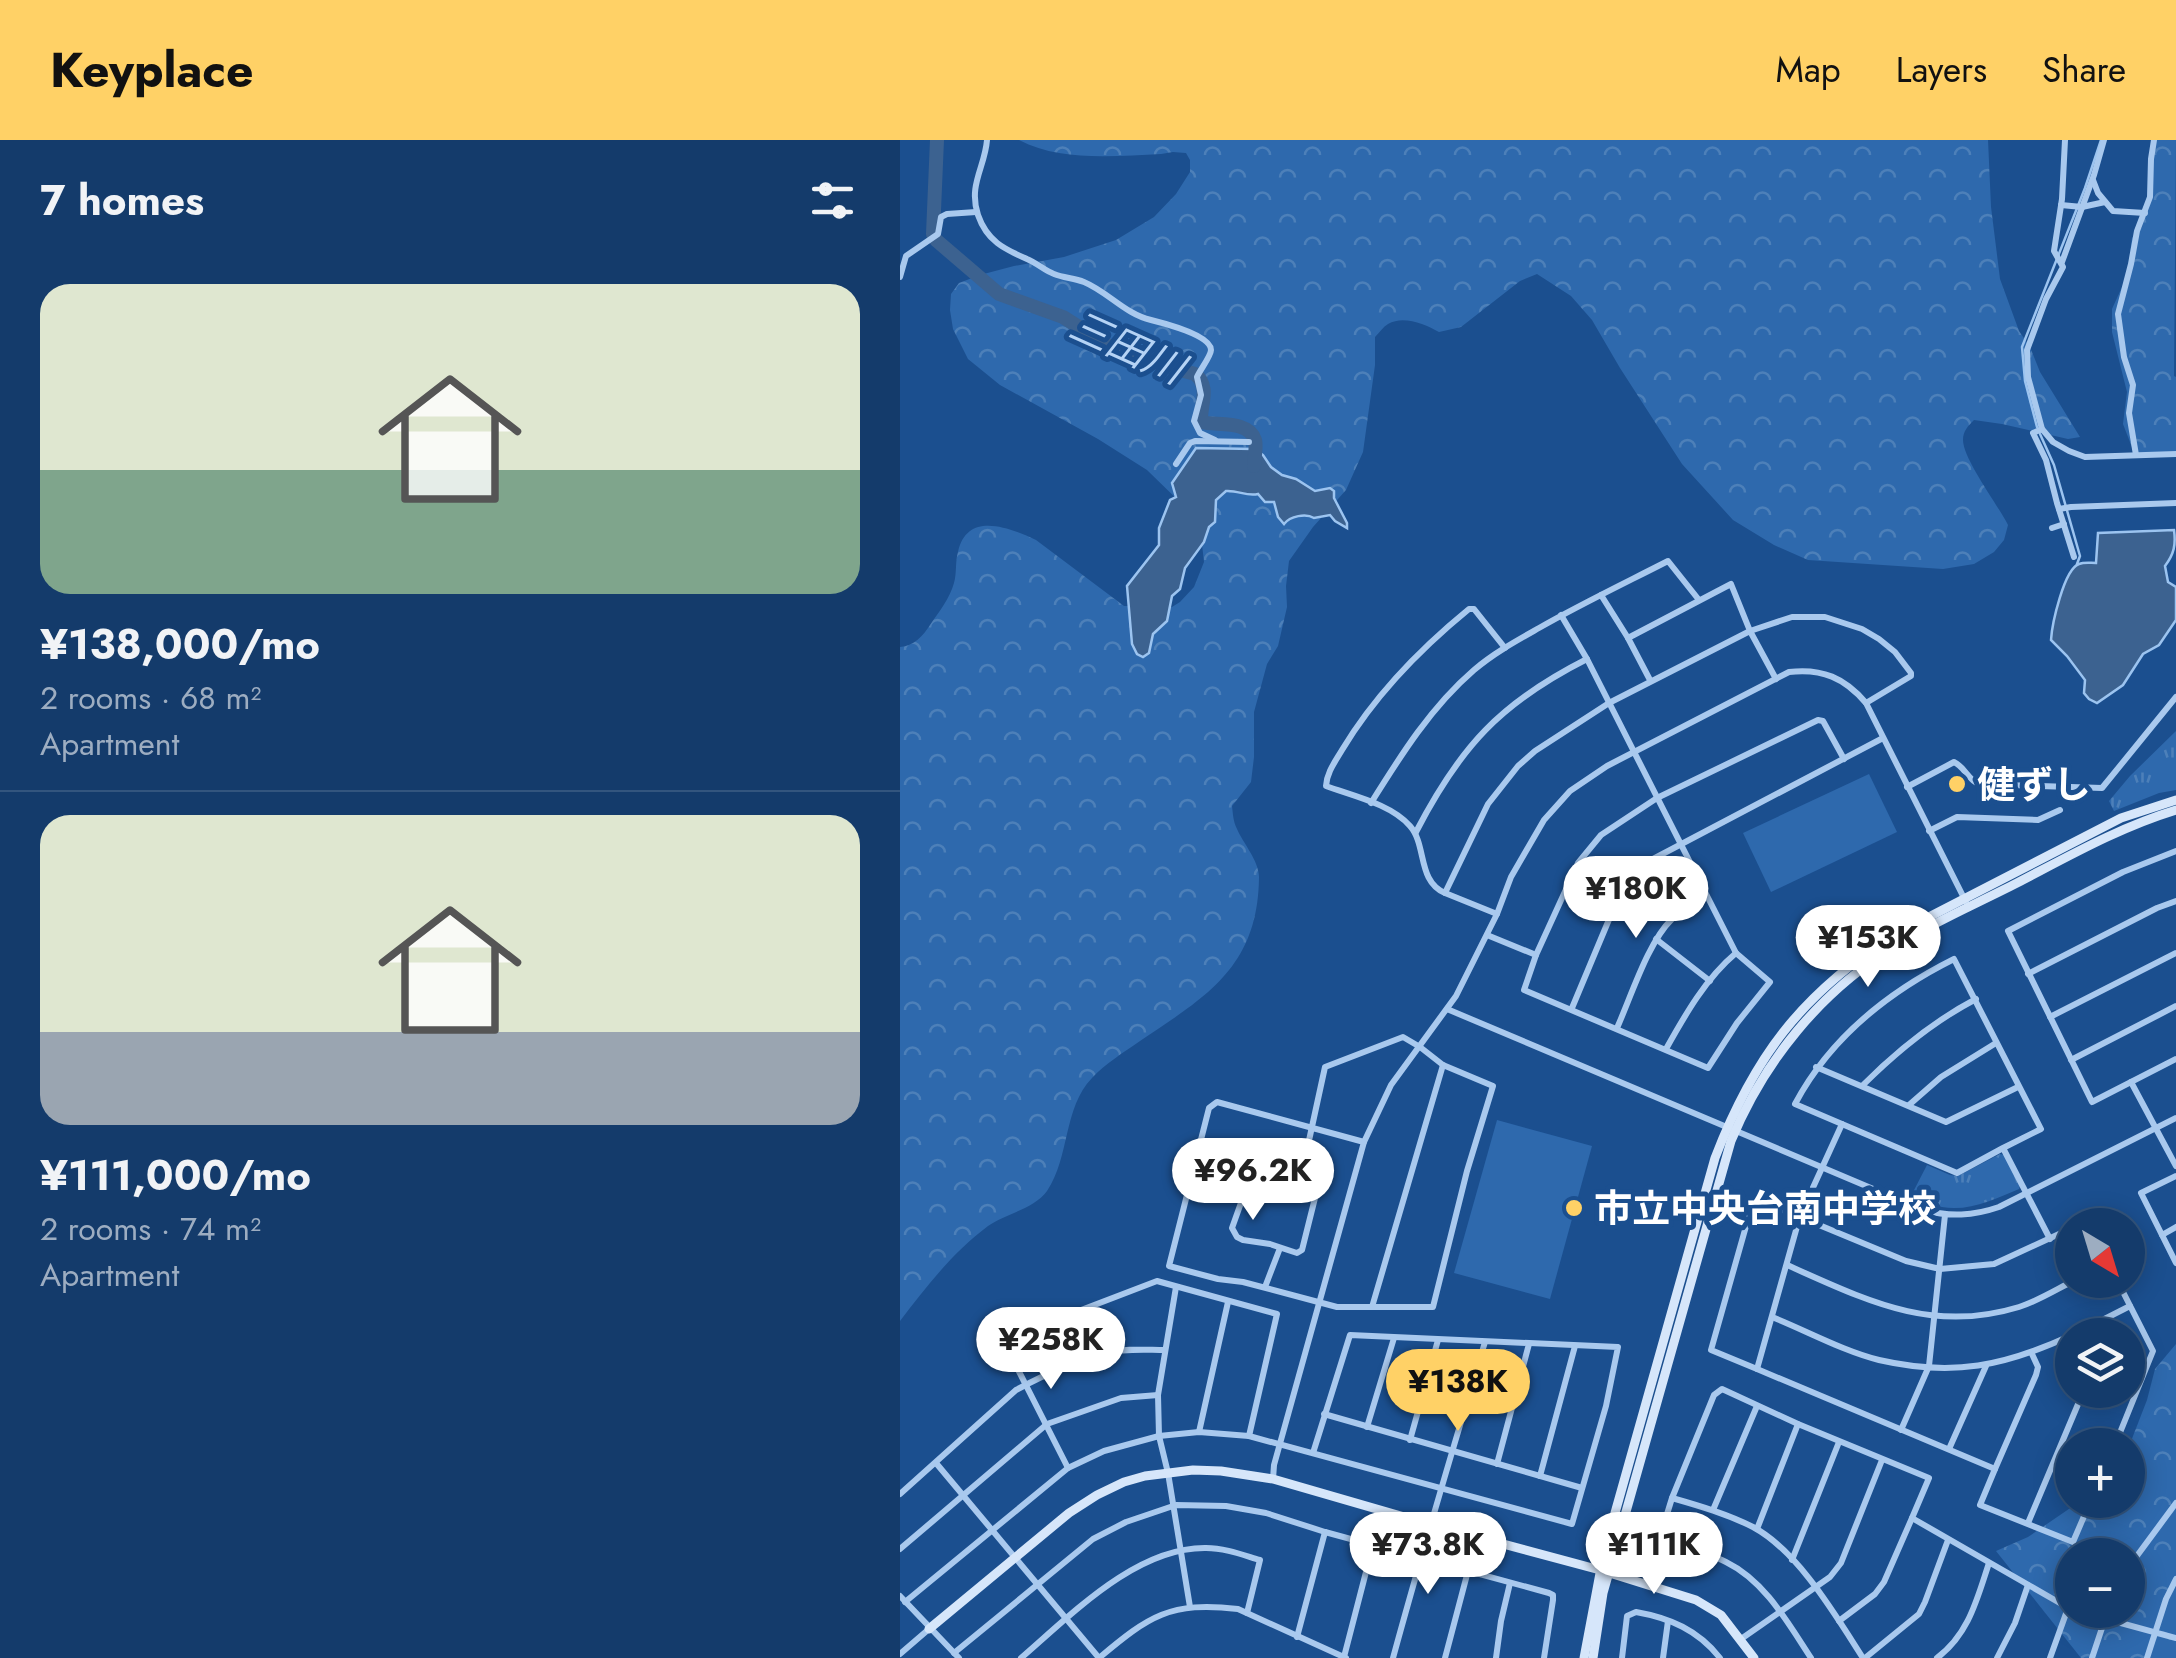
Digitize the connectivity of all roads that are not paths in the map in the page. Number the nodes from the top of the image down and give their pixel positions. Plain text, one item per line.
1 (987, 140) edge
2 (2065, 140) edge
3 (2104, 140) edge
4 (2154, 140) edge
5 (2093, 179) junction
6 (2106, 202) junction
7 (2061, 206) junction
8 (2082, 206) junction
9 (976, 212) junction
10 (2145, 213) junction
11 (2062, 262) junction
12 (900, 277) edge
13 (2042, 429) junction
14 (1215, 440) junction
15 (1249, 442) dead end
16 (2176, 454) edge
17 (2136, 455) junction
18 (1176, 464) dead end
19 (2176, 502) edge
20 (2060, 509) junction
21 (2064, 524) junction
22 (2052, 528) dead end
23 (2074, 557) dead end
24 (1601, 595) junction
25 (1699, 600) junction
26 (1561, 615) junction
27 (1750, 631) junction
28 (1628, 638) junction
29 (1504, 648) junction
30 (1587, 659) junction
31 (1776, 679) junction
32 (1650, 681) junction
33 (2176, 697) edge
34 (1608, 702) junction
35 (1866, 703) junction
36 (1883, 738) junction
37 (1632, 751) junction
38 (1844, 759) junction
39 (1907, 786) junction
40 (1656, 798) junction
41 (2176, 800) edge
42 (1371, 803) junction
43 (2060, 810) dead end
44 (2176, 810) edge
45 (1928, 831) junction
46 (1416, 832) junction
47 (1682, 843) junction
48 (2176, 850) edge
49 (1445, 893) junction
50 (1706, 896) junction
51 (2176, 901) edge
52 (1966, 903) junction
53 (1497, 914) junction
54 (1487, 935) junction
55 (1656, 939) junction
56 (1736, 953) junction
57 (2176, 954) edge
58 (1536, 955) junction
59 (2028, 974) junction
60 (1710, 981) junction
61 (1976, 1000) junction
62 (2176, 1006) edge
63 (1572, 1008) junction
64 (1447, 1009) junction
65 (2050, 1017) junction
66 (1617, 1028) junction
67 (1996, 1043) junction
68 (1420, 1046) junction
69 (1666, 1049) junction
70 (2176, 1059) edge
71 (2072, 1060) junction
72 (1443, 1064) junction
73 (1816, 1068) junction
74 (2131, 1082) junction
75 (2018, 1086) junction
76 (1862, 1087) junction
77 (1909, 1105) junction
78 (2176, 1118) edge
79 (1842, 1124) junction
80 (1312, 1128) junction
81 (2155, 1128) junction
82 (1731, 1129) junction
83 (1364, 1142) junction
84 (2004, 1148) junction
85 (2176, 1166) edge
86 (1822, 1167) junction
87 (1303, 1168) junction
88 (2176, 1176) edge
89 (2028, 1193) junction
90 (1945, 1215) junction
91 (1800, 1216) junction
92 (2176, 1227) edge
93 (2162, 1234) junction
94 (2055, 1236) edge
95 (2050, 1239) junction
96 (1280, 1248) junction
97 (2176, 1263) edge
98 (1787, 1265) junction
99 (1940, 1269) junction
100 (1176, 1287) junction
101 (1265, 1287) junction
102 (2055, 1290) edge
103 (2126, 1298) edge
104 (1228, 1302) junction
105 (1320, 1302) junction
106 (1372, 1306) junction
107 (2130, 1306) junction
108 (1772, 1317) junction
109 (1934, 1317) junction
110 (2110, 1318) edge
111 (1394, 1338) junction
112 (1438, 1340) junction
113 (1485, 1342) junction
114 (2055, 1343) edge
115 (1528, 1344) junction
116 (1575, 1346) junction
117 (1165, 1350) junction
118 (2032, 1354) junction
119 (1929, 1366) junction
120 (1986, 1366) junction
121 (1757, 1369) junction
122 (1026, 1384) junction
123 (1158, 1395) junction
124 (1757, 1406) junction
125 (2076, 1408) edge
126 (1324, 1414) junction
127 (1047, 1424) junction
128 (1798, 1424) junction
129 (1367, 1427) junction
130 (2122, 1428) edge
131 (1901, 1430) junction
132 (1199, 1432) junction
133 (1159, 1436) junction
134 (1248, 1436) junction
135 (1410, 1440) junction
136 (1839, 1442) junction
137 (1280, 1444) junction
138 (1949, 1449) junction
139 (1452, 1451) junction
140 (1312, 1453) junction
141 (1882, 1460) junction
142 (936, 1463) junction
143 (1498, 1464) junction
144 (1068, 1468) junction
145 (1995, 1469) junction
146 (1168, 1473) junction
147 (1540, 1476) junction
148 (1273, 1479) junction
149 (1582, 1488) junction
150 (1439, 1490) junction
151 (900, 1494) edge
152 (964, 1496) junction
153 (1672, 1498) junction
154 (2176, 1502) edge
155 (1172, 1506) junction
156 (1713, 1510) junction
157 (1912, 1518) junction
158 (2083, 1518) edge
159 (2028, 1523) junction
160 (1432, 1525) junction
161 (992, 1529) junction
162 (1756, 1529) junction
163 (1325, 1532) junction
164 (1658, 1538) junction
165 (1948, 1540) junction
166 (1373, 1545) junction
167 (2145, 1545) edge
168 (900, 1549) edge
169 (1180, 1552) junction
170 (1016, 1557) junction
171 (1420, 1557) junction
172 (1792, 1560) junction
173 (1989, 1562) junction
174 (1468, 1571) junction
175 (1605, 1571) junction
176 (2176, 1579) edge
177 (1510, 1583) junction
178 (1038, 1584) junction
179 (2028, 1585) junction
180 (1645, 1586) junction
181 (1816, 1587) junction
182 (903, 1599) edge
183 (2055, 1600) edge
184 (1190, 1607) junction
185 (1780, 1611) junction
186 (1247, 1612) junction
187 (1066, 1619) junction
188 (1668, 1621) junction
189 (1839, 1621) junction
190 (2063, 1628) edge
191 (2101, 1628) edge
192 (2139, 1628) edge
193 (929, 1629) junction
194 (2155, 1632) junction
195 (1297, 1636) junction
196 (2176, 1638) edge
197 (1741, 1639) junction
198 (900, 1654) edge
199 (957, 1655) edge
200 (1718, 1656) edge
201 (1021, 1658) edge
202 (1099, 1658) edge
203 (1345, 1658) edge
204 (1393, 1658) edge
205 (1445, 1658) edge
206 (1496, 1658) edge
207 (1544, 1658) edge
208 (1584, 1658) edge
209 (1594, 1658) edge
210 (1622, 1658) edge
211 (1664, 1658) edge
212 (1708, 1658) edge
213 (1754, 1658) edge
214 (1811, 1658) edge
215 (1864, 1658) edge
216 (1937, 1658) edge
217 (1997, 1658) edge
218 (2050, 1658) edge
219 (2092, 1658) edge
220 (2147, 1658) edge

1 - 9 street
2 - 7 street
3 - 5 street
4 - 10 street
5 - 6 street
5 - 8 street
6 - 8 street
6 - 10 street
7 - 8 street
7 - 11 street
8 - 11 street
9 - 12 street
9 - 14 street
10 - 17 street
11 - 13 street
13 - 17 street
13 - 20 street
14 - 15 street
14 - 18 street
16 - 17 street
19 - 20 street
20 - 21 street
21 - 22 street
21 - 23 street
24 - 25 street
24 - 26 street
24 - 28 street
25 - 27 street
25 - 28 street
26 - 29 street
26 - 30 street
27 - 31 street
27 - 32 street
27 - 35 street
28 - 32 street
29 - 42 street
29 - 42 street
30 - 34 street
30 - 46 street
31 - 35 street
31 - 37 street
32 - 34 street
33 - 39 street
34 - 37 street
34 - 49 street
35 - 36 street
36 - 38 street
36 - 39 street
37 - 40 street
37 - 53 street
38 - 40 street
38 - 47 street
39 - 45 street
40 - 47 street
40 - 58 street
41 - 52 street
42 - 46 street
43 - 45 street
44 - 52 street
45 - 52 street
46 - 49 street
47 - 50 street
47 - 63 street
48 - 59 street
49 - 53 street
50 - 55 street
50 - 56 street
51 - 59 street
52 - 82 street
53 - 54 street
54 - 58 street
54 - 64 street
55 - 60 street
55 - 66 street
56 - 60 street
56 - 69 street
57 - 65 street
58 - 63 street
59 - 65 street
60 - 69 street
61 - 67 street
61 - 73 street
61 - 76 street
62 - 71 street
63 - 66 street
64 - 68 street
64 - 82 street
65 - 71 street
66 - 69 street
67 - 75 street
67 - 77 street
68 - 72 street
68 - 80 street
68 - 83 street
70 - 74 street
71 - 74 street
72 - 106 street
72 - 106 street
73 - 76 street
73 - 79 street
74 - 81 street
75 - 77 street
75 - 84 street
76 - 77 street
78 - 81 street
79 - 84 street
79 - 86 street
80 - 83 street
80 - 87 street
80 - 101 street
81 - 85 street
81 - 89 street
82 - 86 street
82 - 175 street
83 - 105 street
84 - 89 street
86 - 90 street
86 - 91 street
87 - 96 street
87 - 96 street
88 - 93 street
89 - 90 street
89 - 95 street
90 - 99 street
91 - 98 street
91 - 99 street
91 - 121 street
92 - 93 street
93 - 97 street
94 - 95 street
95 - 99 street
96 - 101 street
98 - 108 street
98 - 109 street
99 - 109 street
100 - 104 street
100 - 117 street
100 - 122 street
101 - 105 street
102 - 109 street
103 - 107 street
104 - 132 street
104 - 134 street
105 - 106 street
105 - 137 street
107 - 110 street
107 - 130 street
108 - 119 street
108 - 121 street
109 - 119 street
111 - 112 street
111 - 126 street
111 - 129 street
112 - 113 street
112 - 135 street
113 - 115 street
113 - 139 street
114 - 118 street
115 - 116 street
115 - 143 street
116 - 147 street
116 - 149 street
117 - 122 street
117 - 123 street
118 - 120 street
118 - 145 street
119 - 120 street
119 - 131 street
120 - 138 street
121 - 131 street
122 - 127 street
122 - 142 street
123 - 127 street
123 - 133 street
124 - 128 street
124 - 153 street
124 - 156 street
125 - 159 street
126 - 129 street
126 - 140 street
127 - 144 street
127 - 152 street
128 - 136 street
128 - 162 street
129 - 135 street
131 - 138 street
132 - 133 street
132 - 134 street
133 - 144 street
133 - 146 street
134 - 137 street
135 - 139 street
136 - 141 street
136 - 172 street
137 - 140 street
137 - 148 street
138 - 145 street
139 - 143 street
139 - 150 street
140 - 150 street
141 - 157 street
141 - 181 street
142 - 151 street
142 - 152 street
143 - 147 street
144 - 161 street
145 - 159 street
146 - 148 street
146 - 155 street
146 - 170 street
147 - 149 street
148 - 160 street
149 - 150 street
150 - 160 street
152 - 161 street
152 - 168 street
153 - 156 street
153 - 164 street
154 - 167 street
155 - 163 street
155 - 169 street
155 - 178 street
156 - 162 street
157 - 165 street
157 - 189 street
158 - 159 street
160 - 171 street
160 - 175 street
161 - 170 street
161 - 182 street
162 - 172 street
163 - 166 street
163 - 195 street
164 - 180 street
164 - 185 street
165 - 173 street
165 - 215 street
166 - 171 street
166 - 203 street
169 - 184 street
169 - 186 street
169 - 187 street
170 - 178 street
170 - 193 street
171 - 174 street
171 - 204 street
172 - 181 street
173 - 179 street
173 - 216 street
174 - 177 street
174 - 205 street
175 - 180 street
175 - 208 street
175 - 209 street
176 - 194 street
177 - 206 street
177 - 207 street
178 - 187 street
178 - 199 street
179 - 183 street
179 - 217 street
180 - 197 street
181 - 185 street
181 - 189 street
182 - 193 street
184 - 186 street
184 - 202 street
185 - 197 street
185 - 214 street
186 - 195 street
187 - 201 street
187 - 202 street
188 - 200 street
188 - 210 street
188 - 211 street
189 - 215 street
190 - 218 street
191 - 219 street
192 - 194 street
193 - 198 street
193 - 199 street
194 - 196 street
194 - 220 street
195 - 203 street
197 - 213 street
200 - 212 street

